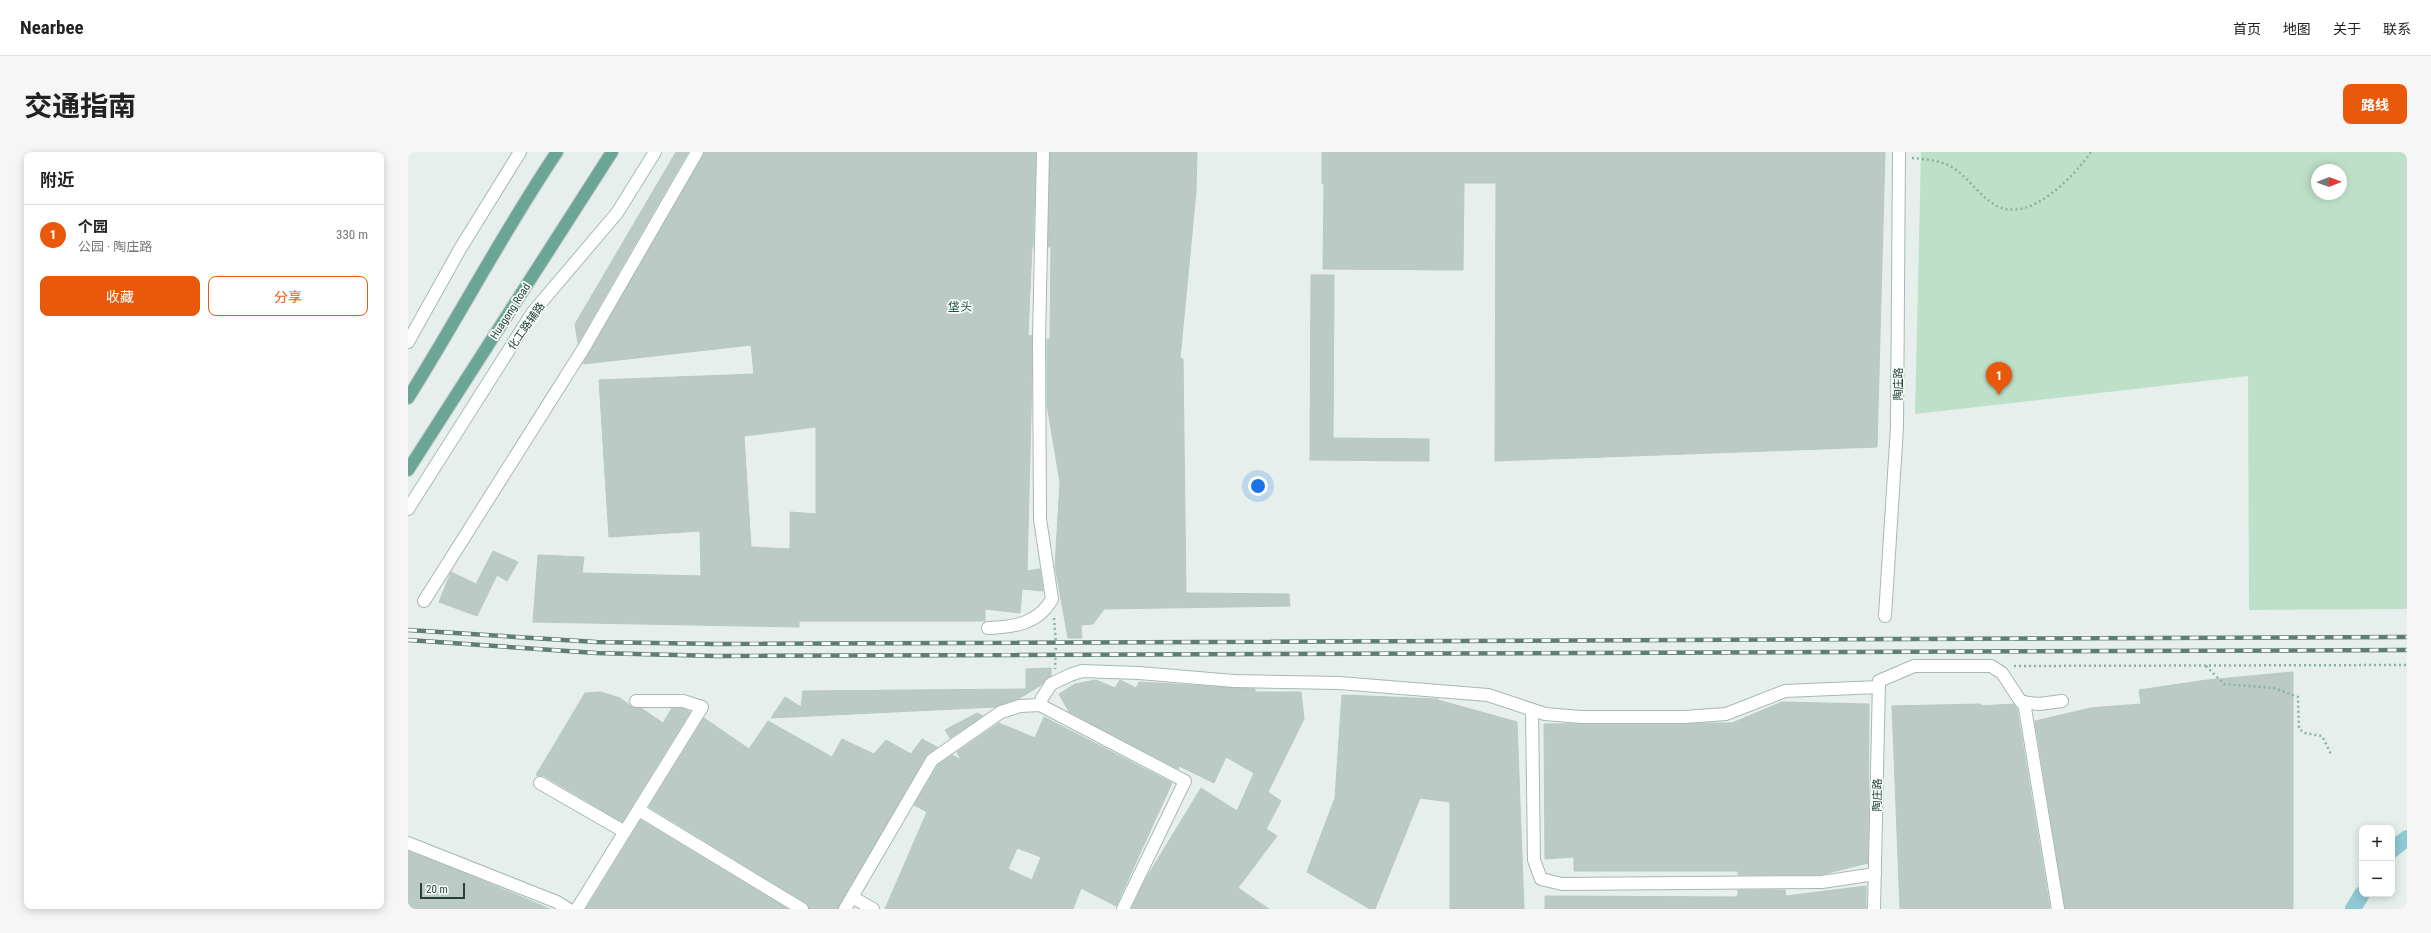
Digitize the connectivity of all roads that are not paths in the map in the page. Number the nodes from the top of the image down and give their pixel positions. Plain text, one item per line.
1 (520, 152) edge
2 (556, 152) edge
3 (612, 152) edge
4 (655, 152) edge
5 (697, 152) edge
6 (1043, 152) edge
7 (1899, 154) edge
8 (408, 342) edge
9 (408, 398) edge
10 (408, 470) edge
11 (408, 509) edge
12 (424, 602) dead end
13 (1885, 616) dead end
14 (988, 628) dead end
15 (1879, 684) junction
16 (636, 701) dead end
17 (2062, 701) dead end
18 (2024, 702) junction
19 (1040, 705) junction
20 (1532, 710) junction
21 (540, 783) dead end
22 (639, 810) junction
23 (625, 832) junction
24 (408, 843) edge
25 (1875, 874) junction
26 (852, 897) junction
27 (568, 909) edge
28 (577, 909) edge
29 (802, 909) edge
30 (845, 909) edge
31 (872, 909) edge
32 (1123, 909) edge
33 (1874, 909) edge
34 (2058, 909) edge

1 - 8 street
2 - 9 main road
3 - 10 main road, Huagong Road
4 - 11 street, 化工路辅路
5 - 12 street
6 - 14 street
7 - 13 street, 陶庄路
15 - 18 street
15 - 20 street
15 - 25 street, 陶庄路
16 - 22 street
17 - 18 street
18 - 34 street
19 - 20 street
19 - 26 street
19 - 32 street
20 - 25 street
21 - 23 street
22 - 23 street
22 - 29 street
23 - 28 street
24 - 27 street
25 - 33 street, 陶庄路
26 - 30 street
26 - 31 street

